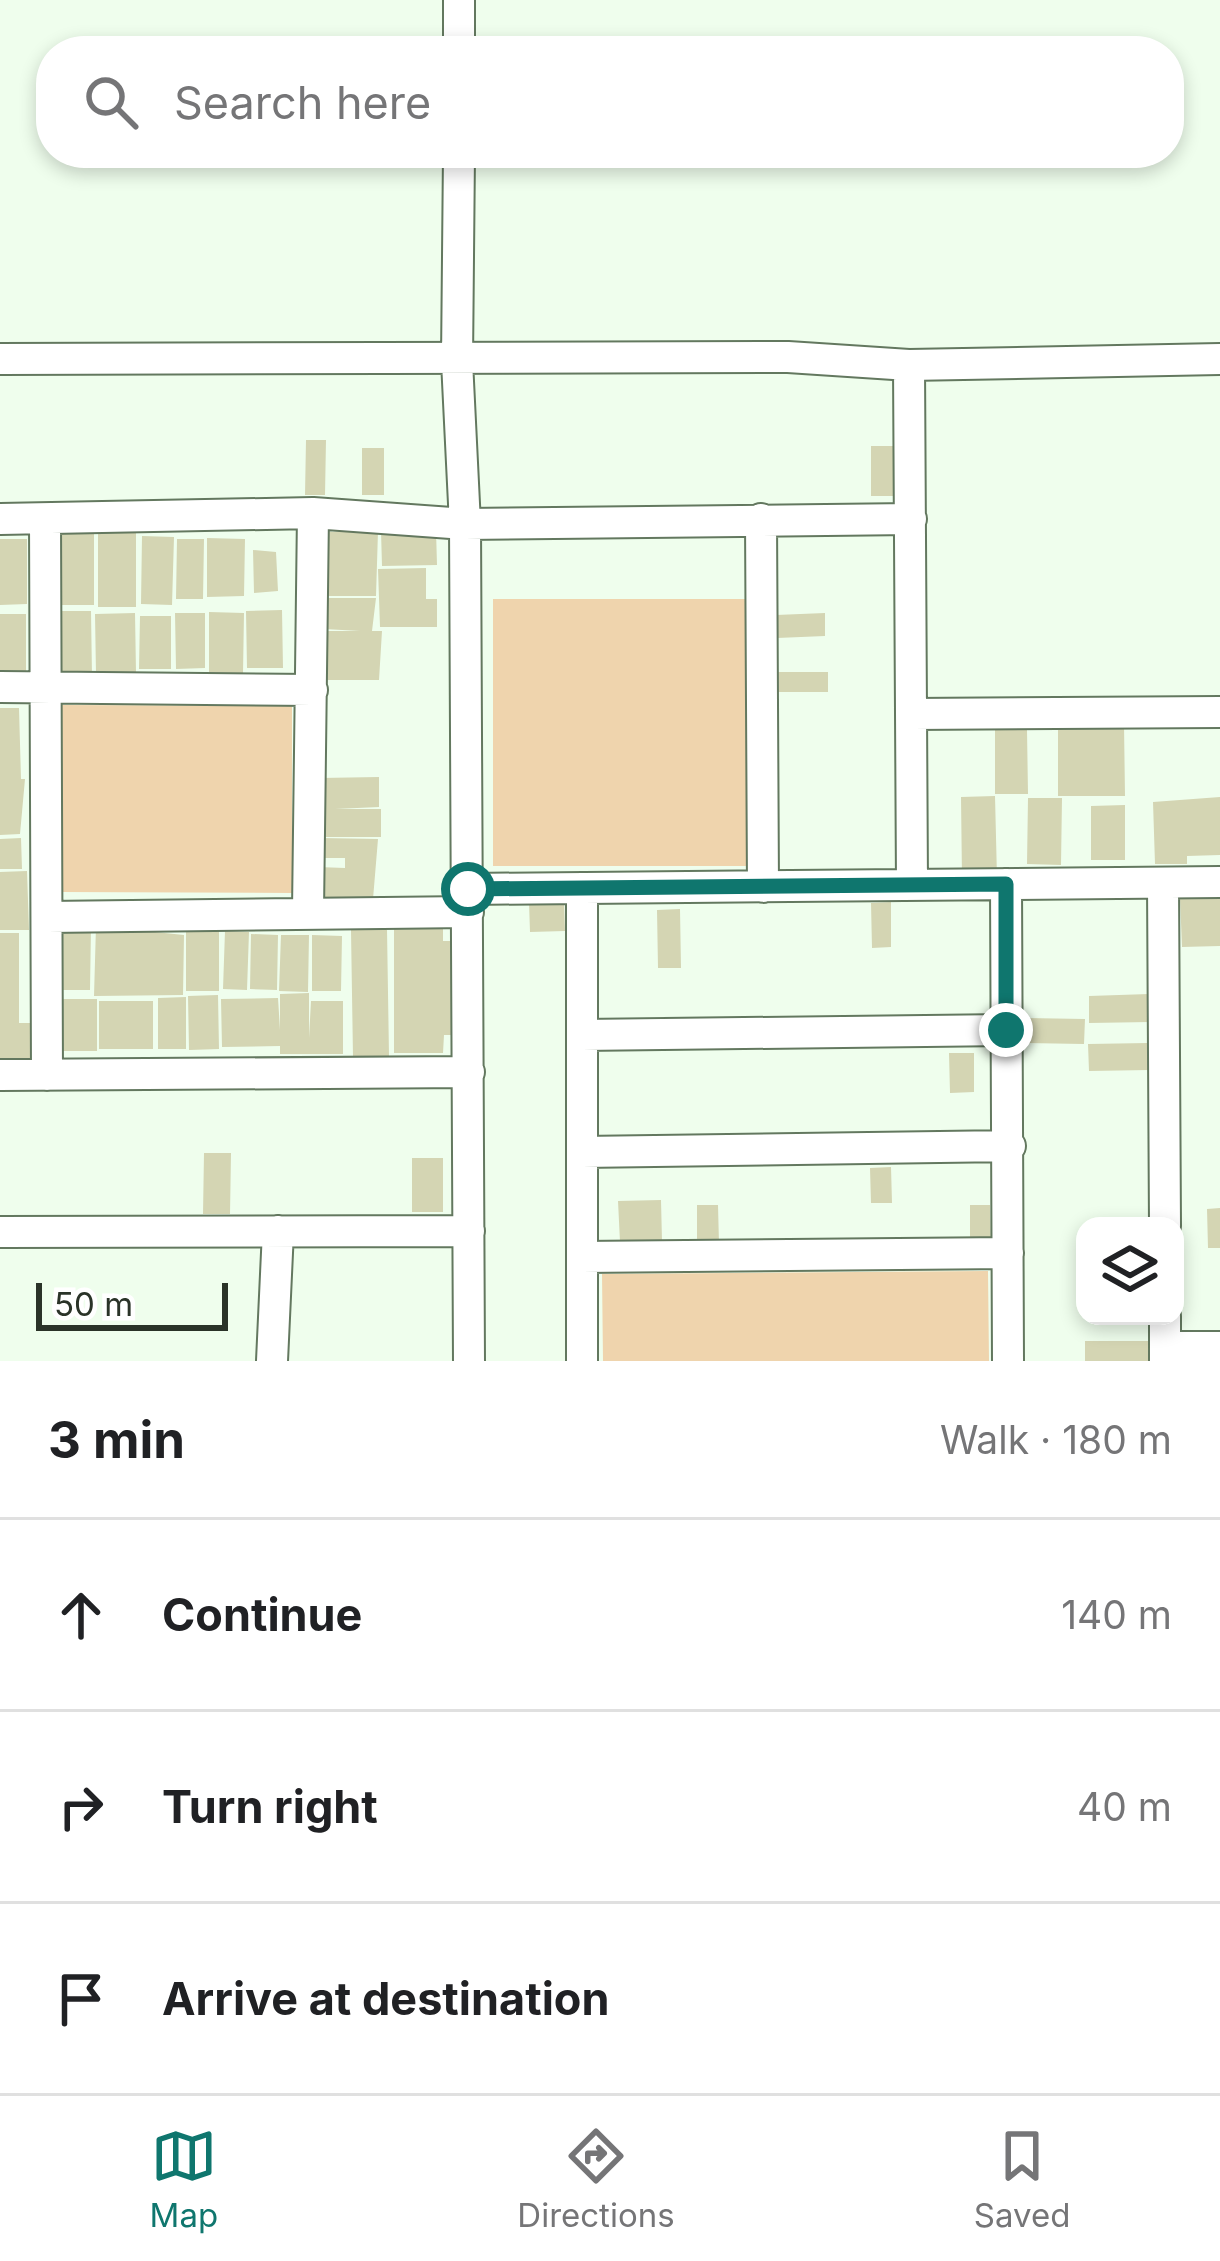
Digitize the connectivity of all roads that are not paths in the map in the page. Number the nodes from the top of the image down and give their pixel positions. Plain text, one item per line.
1 (459, 0) edge
2 (459, 36) edge
3 (459, 168) edge
4 (0, 359) edge
5 (1220, 359) edge
6 (458, 361) junction
7 (909, 365) junction
8 (314, 513) junction
9 (0, 519) edge
10 (45, 519) junction
11 (911, 519) junction
12 (761, 520) junction
13 (465, 524) junction
14 (0, 687) edge
15 (45, 688) junction
16 (312, 690) junction
17 (1220, 712) edge
18 (913, 714) junction
19 (1220, 882) edge
20 (1163, 883) junction
21 (1006, 884) junction
22 (912, 885) junction
23 (764, 886) junction
24 (582, 888) junction
25 (468, 900) junction
26 (308, 911) junction
27 (48, 916) junction
28 (1006, 1030) junction
29 (582, 1035) junction
30 (469, 1072) junction
31 (0, 1075) edge
32 (47, 1075) junction
33 (1010, 1146) junction
34 (582, 1152) junction
35 (1165, 1217) edge
36 (278, 1231) junction
37 (469, 1231) junction
38 (0, 1232) edge
39 (1007, 1253) junction
40 (582, 1257) junction
41 (1165, 1342) edge
42 (1220, 1347) edge
43 (272, 1361) edge
44 (470, 1361) edge
45 (582, 1361) edge
46 (1008, 1361) edge

1 - 2 street
3 - 6 street
4 - 6 street
5 - 7 street
6 - 7 street
6 - 13 street
7 - 11 street
8 - 10 street
8 - 13 street
8 - 16 street
9 - 10 street
10 - 15 street
11 - 12 street
11 - 18 street
12 - 13 street
12 - 23 street
13 - 25 street
14 - 15 street
15 - 16 street
15 - 27 street
16 - 26 street
17 - 18 street
18 - 22 street
19 - 20 street
20 - 21 street
20 - 35 street
21 - 22 street
21 - 28 street
22 - 23 street
23 - 24 street
24 - 25 street
24 - 29 street
25 - 26 street
25 - 30 street
26 - 27 street
27 - 32 street
28 - 29 street
28 - 33 street
29 - 34 street
30 - 32 street
30 - 37 street
31 - 32 street
33 - 34 street
33 - 39 street
34 - 40 street
36 - 37 street
36 - 38 street
36 - 43 street
37 - 44 street
39 - 40 street
39 - 46 street
40 - 45 street
41 - 42 street

